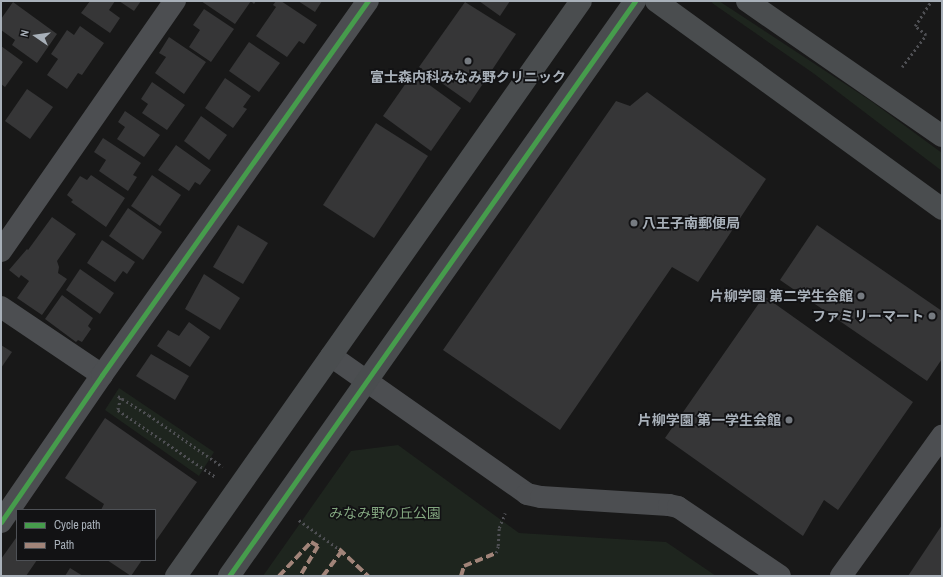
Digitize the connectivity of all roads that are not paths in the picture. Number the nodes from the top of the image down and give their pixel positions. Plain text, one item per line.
1 (176, 1) edge
2 (368, 1) edge
3 (581, 1) edge
4 (635, 1) edge
5 (656, 1) edge
6 (747, 1) edge
7 (942, 136) edge
8 (942, 209) edge
9 (1, 251) edge
10 (1, 307) edge
11 (331, 356) junction
12 (102, 375) junction
13 (366, 382) junction
14 (942, 436) edge
15 (1, 522) edge
16 (176, 576) edge
17 (229, 576) edge
18 (780, 576) edge
19 (841, 576) edge

1 - 9 street
2 - 12 street
3 - 11 street
4 - 13 street
5 - 8 street
6 - 7 street
10 - 12 street
11 - 13 street
11 - 16 street
12 - 15 street
13 - 17 street
13 - 18 street
14 - 19 street

